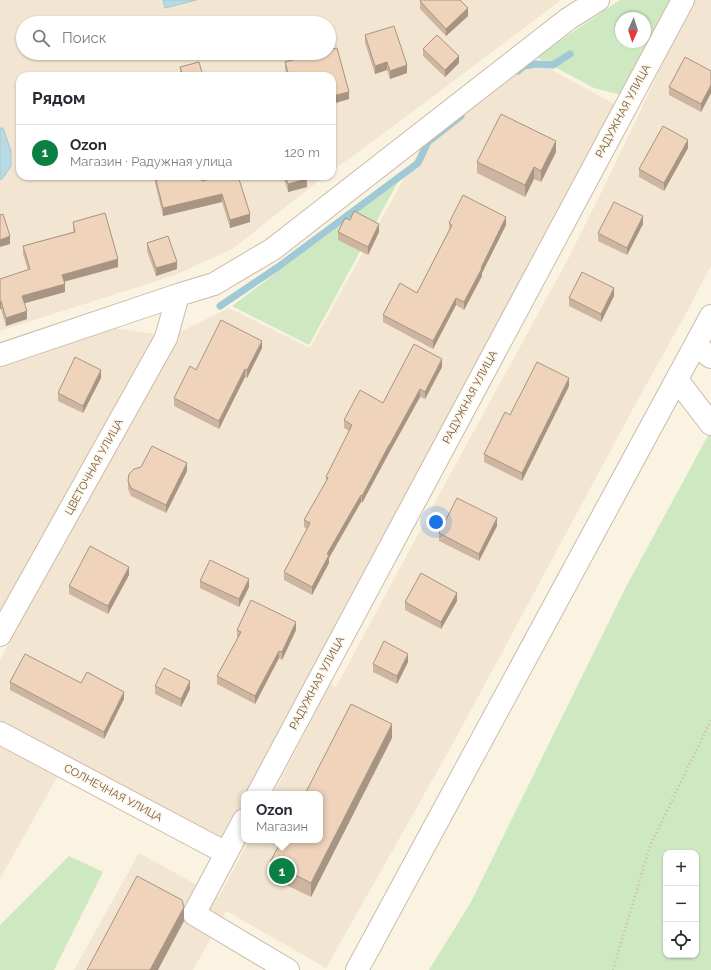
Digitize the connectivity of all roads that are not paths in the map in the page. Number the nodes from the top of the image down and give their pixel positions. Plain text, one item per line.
1 (598, 0) edge
2 (683, 0) edge
3 (178, 295) junction
4 (711, 316) edge
5 (703, 351) edge
6 (0, 355) edge
7 (677, 380) junction
8 (711, 424) edge
9 (0, 635) edge
10 (0, 733) edge
11 (260, 791) edge
12 (241, 826) edge
13 (226, 853) junction
14 (288, 970) edge
15 (357, 970) edge

1 - 3 street
2 - 11 street, РАДУЖНАЯ УЛИЦА
3 - 6 street
3 - 9 street, ЦВЕТОЧНАЯ УЛИЦА
4 - 5 street
5 - 7 street
7 - 8 street
7 - 15 street
10 - 13 street, СОЛНЕЧНАЯ УЛИЦА
12 - 13 street
13 - 14 street

